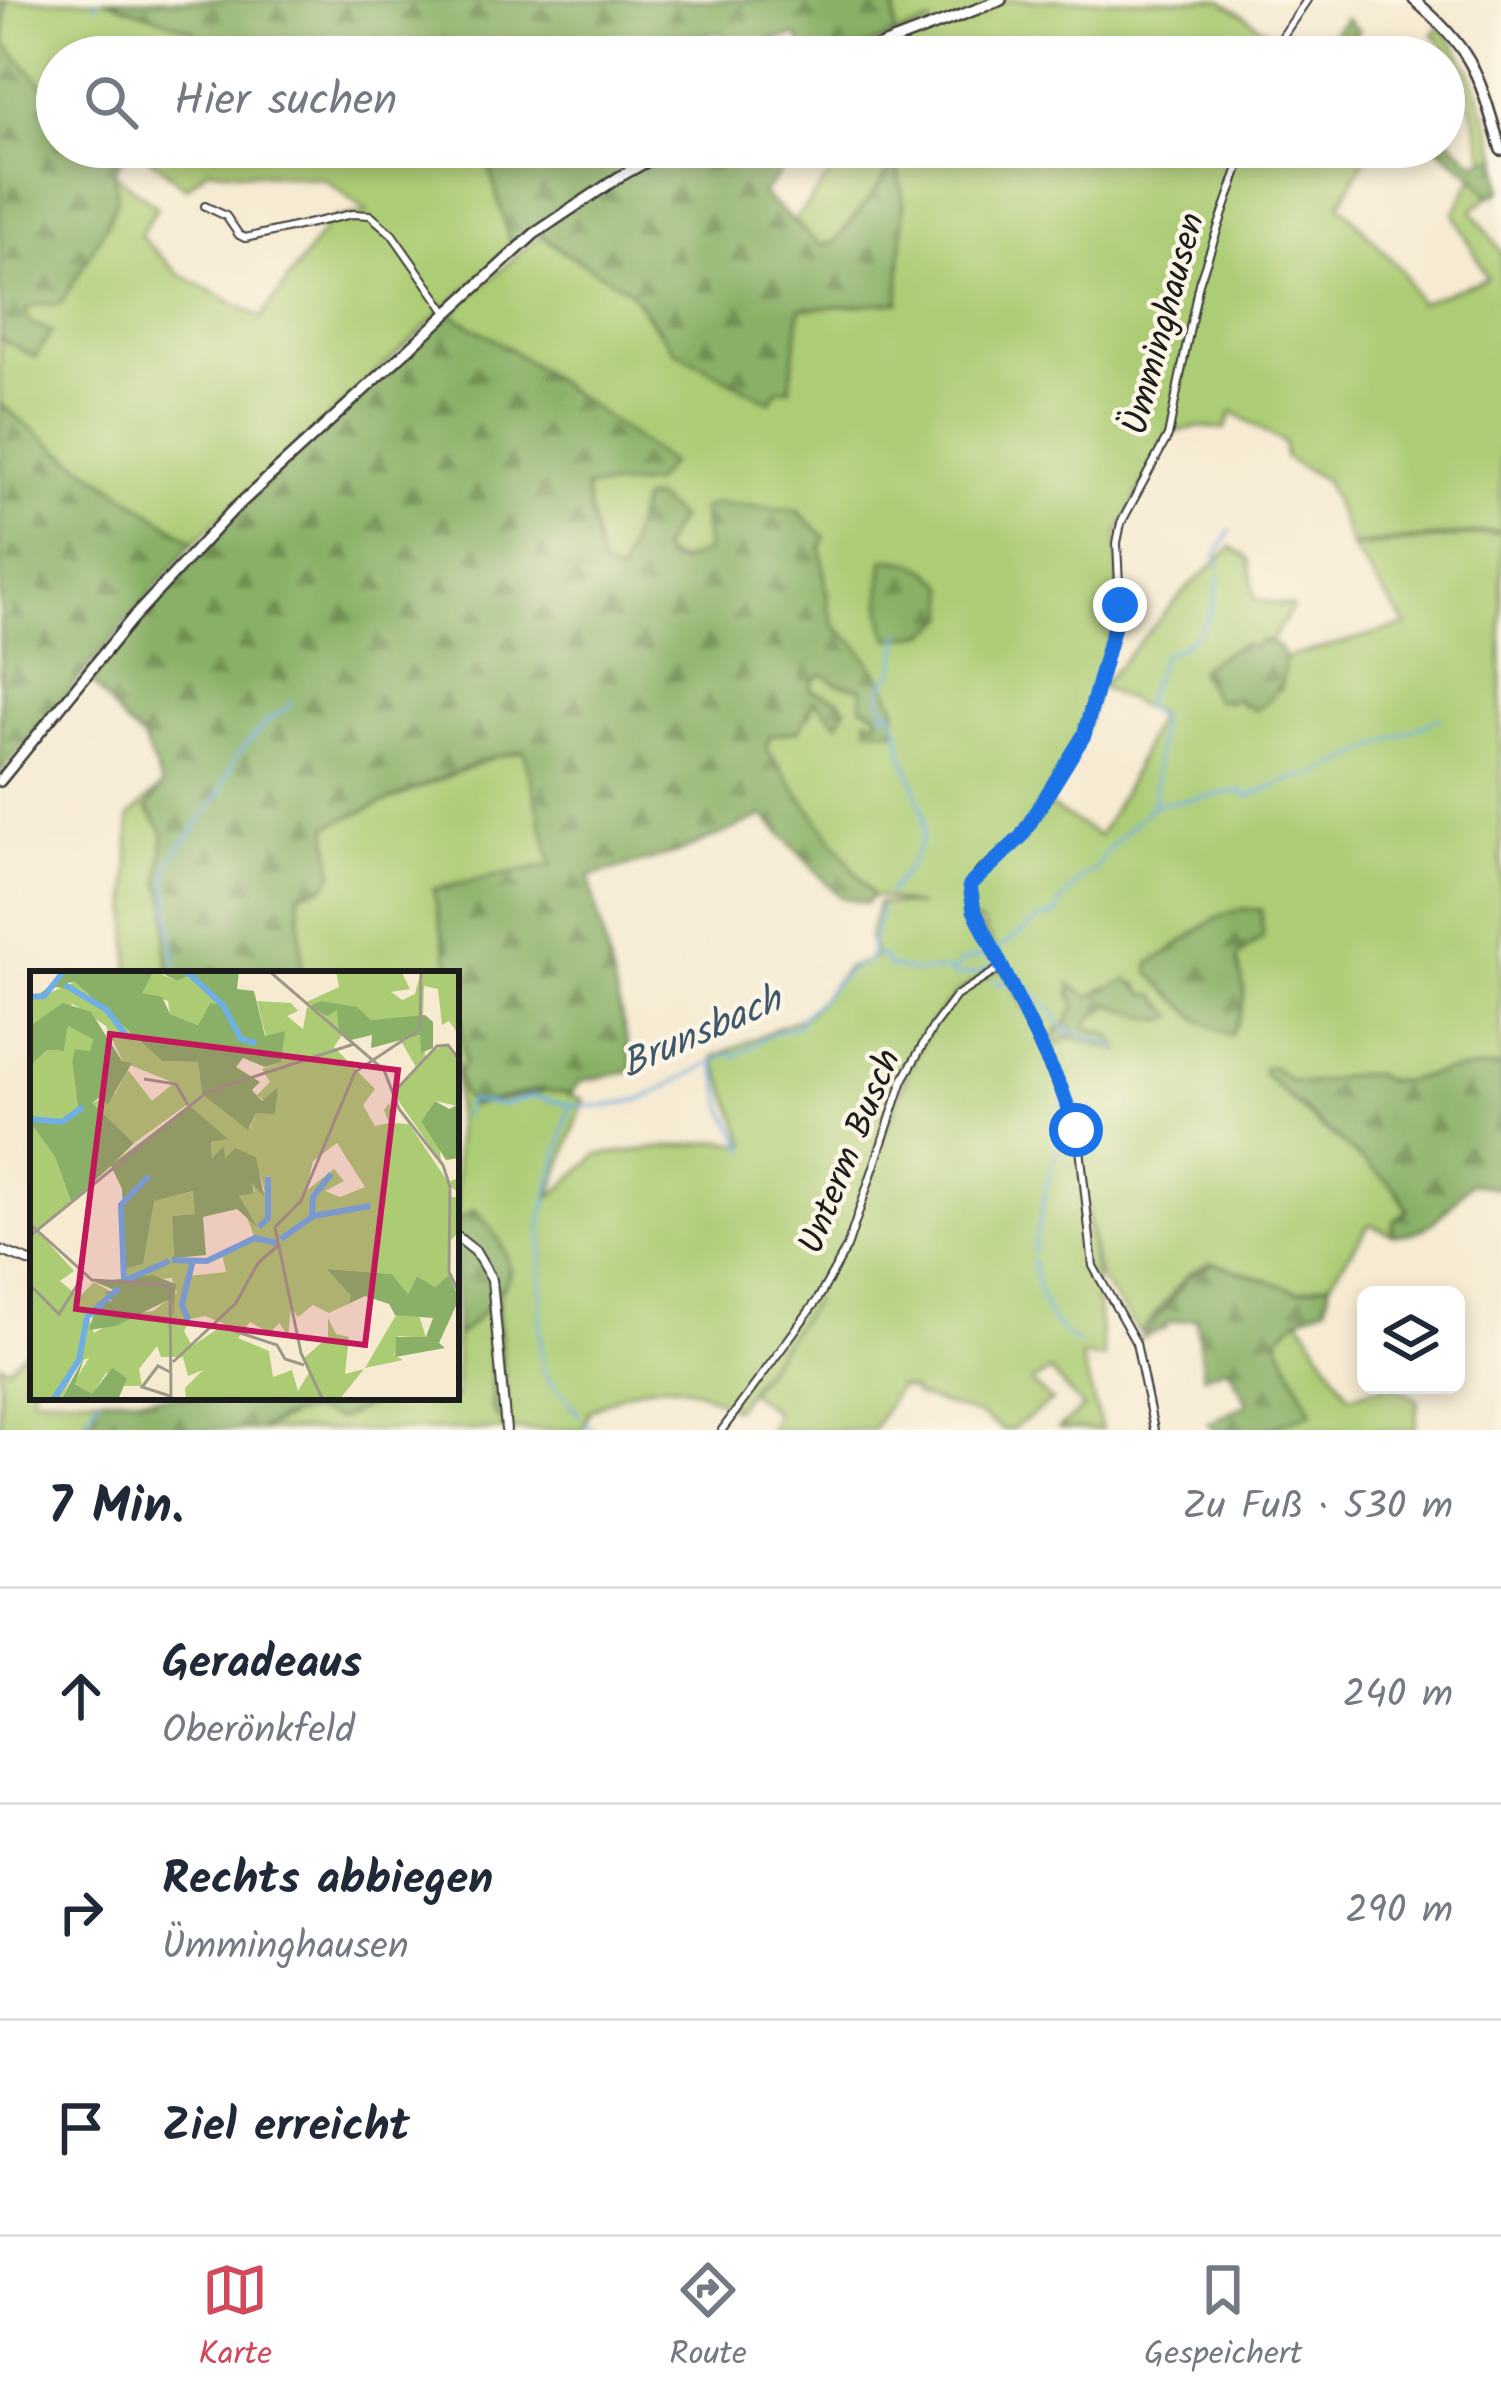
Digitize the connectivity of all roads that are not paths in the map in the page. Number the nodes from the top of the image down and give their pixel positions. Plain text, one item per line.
1 (1001, 0) edge
2 (1307, 0) edge
3 (1414, 0) edge
4 (900, 36) edge
5 (1283, 36) edge
6 (1455, 36) edge
7 (1465, 50) edge
8 (1501, 108) edge
9 (1491, 116) junction
10 (1501, 150) edge
11 (636, 168) edge
12 (1239, 168) edge
13 (205, 206) dead end
14 (446, 311) junction
15 (0, 781) edge
16 (1002, 967) junction
17 (459, 1239) edge
18 (0, 1250) edge
19 (30, 1262) edge
20 (727, 1428) edge
21 (506, 1430) edge
22 (1154, 1430) edge

1 - 4 main road
2 - 5 street
3 - 6 main road
7 - 9 main road
8 - 9 street
9 - 10 main road
11 - 14 main road
12 - 16 street, Ümminghausen
13 - 14 street
14 - 15 main road
16 - 20 street, Unterm Busch
16 - 22 street
17 - 21 street
18 - 19 street

